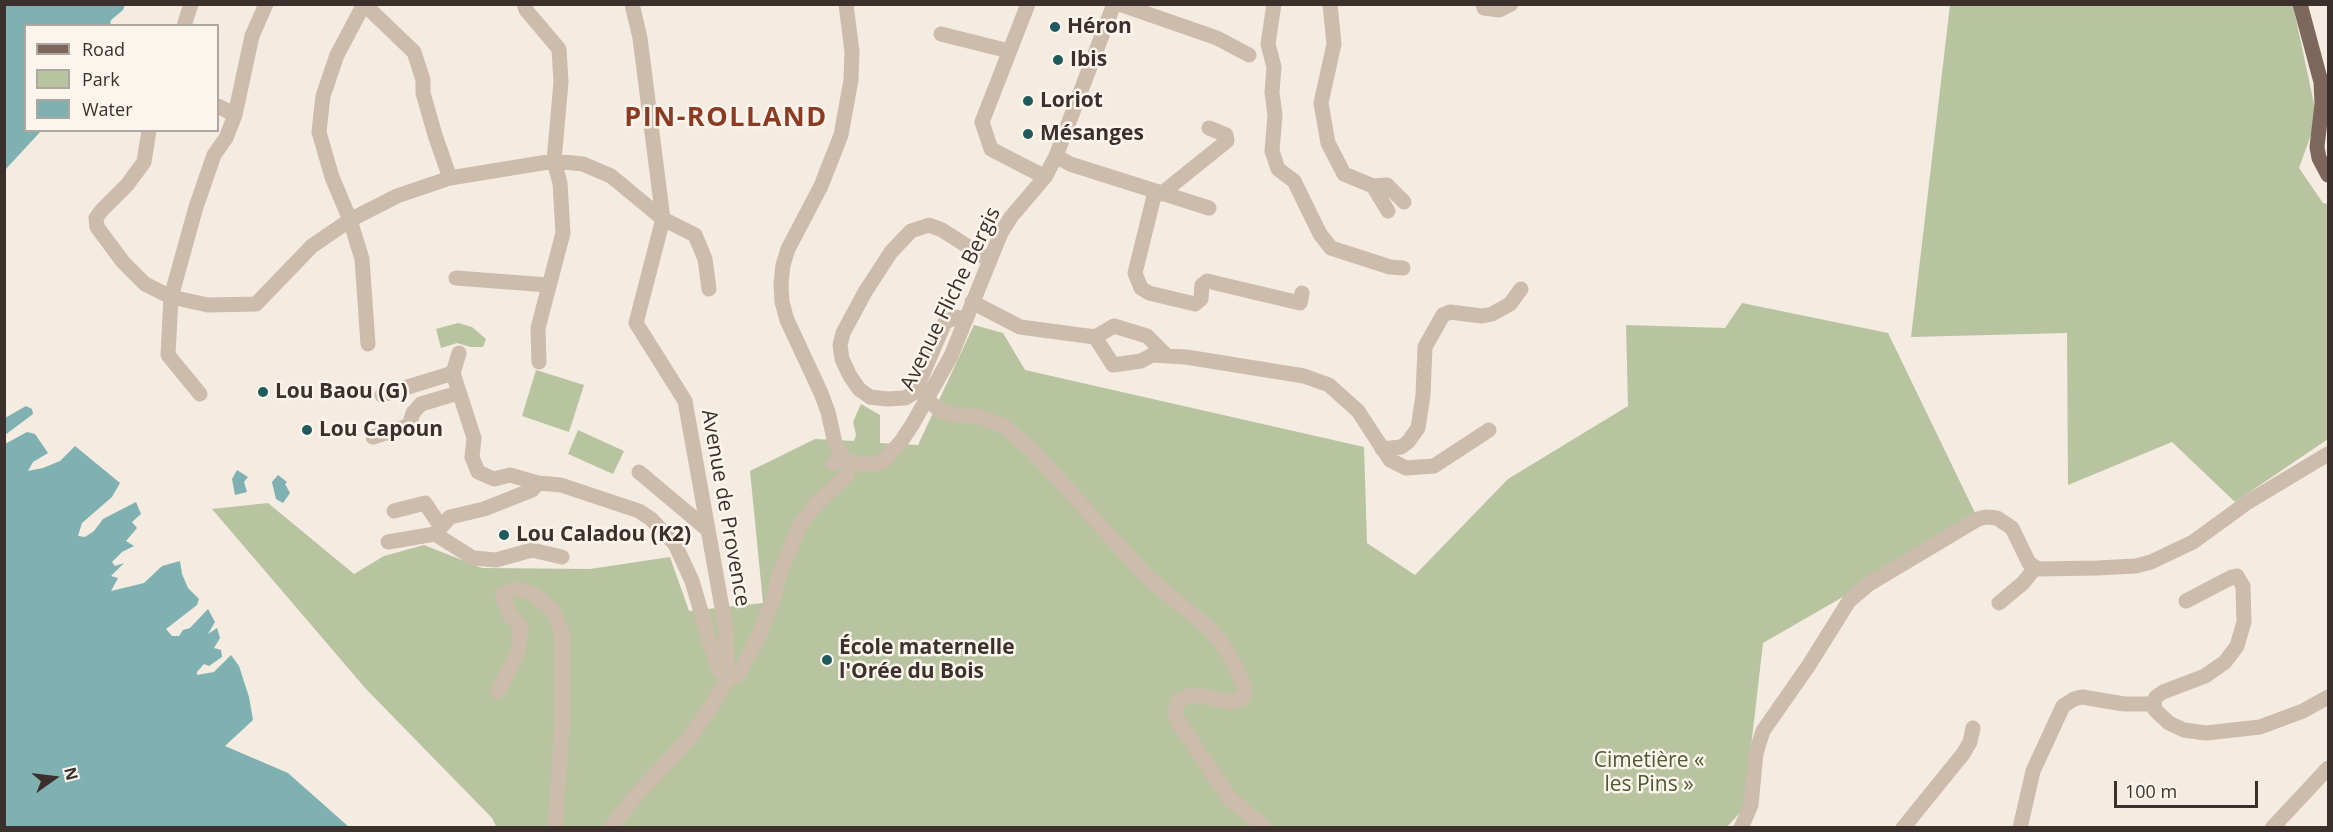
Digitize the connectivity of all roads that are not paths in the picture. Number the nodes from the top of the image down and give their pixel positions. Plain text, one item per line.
1 (191, 4) edge
2 (266, 4) edge
3 (524, 4) edge
4 (632, 4) edge
5 (846, 4) edge
6 (1028, 4) edge
7 (1114, 4) edge
8 (1119, 4) edge
9 (1274, 4) edge
10 (1330, 4) edge
11 (1483, 4) edge
12 (1511, 4) edge
13 (2300, 4) edge
14 (364, 5) edge
15 (185, 24) edge
16 (941, 34) dead end
17 (1009, 51) junction
18 (1249, 55) dead end
19 (219, 107) edge
20 (235, 115) junction
21 (1209, 128) dead end
22 (148, 132) edge
23 (1056, 156) junction
24 (554, 160) junction
25 (2328, 175) edge
26 (1045, 177) junction
27 (450, 178) junction
28 (1373, 186) junction
29 (1158, 193) junction
30 (1404, 202) dead end
31 (1209, 208) dead end
32 (1388, 211) dead end
33 (663, 219) junction
34 (350, 220) junction
35 (989, 260) junction
36 (1403, 268) dead end
37 (456, 278) dead end
38 (548, 285) junction
39 (709, 289) dead end
40 (1521, 289) dead end
41 (1302, 293) dead end
42 (171, 297) junction
43 (972, 302) junction
44 (966, 320) junction
45 (1095, 337) junction
46 (368, 344) dead end
47 (459, 353) dead end
48 (1167, 356) junction
49 (539, 363) dead end
50 (453, 373) junction
51 (459, 393) junction
52 (200, 394) dead end
53 (382, 395) dead end
54 (927, 399) junction
55 (1490, 430) dead end
56 (373, 437) dead end
57 (1382, 449) junction
58 (2328, 454) edge
59 (842, 467) junction
60 (639, 472) dead end
61 (538, 483) junction
62 (394, 511) dead end
63 (708, 530) junction
64 (438, 531) junction
65 (388, 542) dead end
66 (562, 557) dead end
67 (2035, 568) junction
68 (2186, 601) dead end
69 (1999, 603) dead end
70 (727, 678) junction
71 (498, 691) dead end
72 (2328, 697) edge
73 (2154, 704) junction
74 (1973, 728) dead end
75 (2328, 768) edge
76 (555, 828) edge
77 (610, 828) edge
78 (1265, 828) edge
79 (1741, 828) edge
80 (1904, 828) edge
81 (2020, 828) edge
82 (2272, 828) edge

1 - 15 street
2 - 20 street
3 - 24 street
4 - 33 street, Avenue de Provence
5 - 59 street
6 - 17 street
7 - 23 street, Avenue Fliche Bergis
8 - 18 street
9 - 36 street
10 - 28 street
11 - 12 street
13 - 25 main road
14 - 27 street
14 - 34 street
16 - 17 street
17 - 26 street
19 - 20 street
20 - 42 street
21 - 29 street
22 - 42 street
23 - 26 street, Avenue Fliche Bergis
23 - 29 street
24 - 27 street
24 - 33 street
24 - 38 street
26 - 35 street, Avenue Fliche Bergis
27 - 34 street
28 - 30 street
28 - 32 street
29 - 31 street
29 - 41 street
33 - 39 street
33 - 63 street, Avenue de Provence
34 - 42 street
34 - 46 street
35 - 43 street, Avenue Fliche Bergis
35 - 44 street
37 - 38 street
38 - 49 street
40 - 57 street
42 - 52 street
43 - 44 street, Avenue Fliche Bergis
43 - 45 street
44 - 54 street, Avenue Fliche Bergis
45 - 48 street
45 - 48 street
47 - 50 street
48 - 57 street
50 - 51 street
50 - 53 street
51 - 56 street
51 - 61 street
54 - 59 street, Avenue Fliche Bergis
54 - 78 street
55 - 57 street
58 - 67 street
59 - 70 street
60 - 63 street
61 - 64 street
61 - 70 street
62 - 64 street
63 - 70 street, Avenue de Provence
64 - 65 street
64 - 66 street
67 - 69 street
67 - 79 street
68 - 73 street
70 - 77 street
71 - 76 street
72 - 73 street
73 - 81 street
74 - 80 street
75 - 82 street

